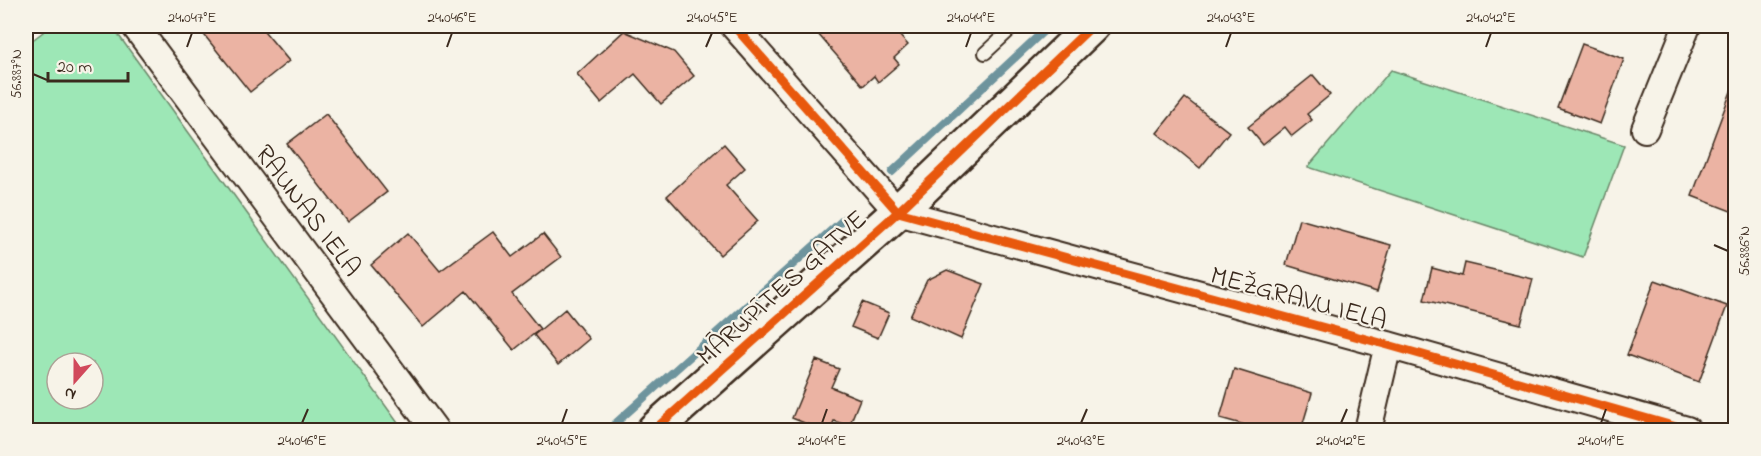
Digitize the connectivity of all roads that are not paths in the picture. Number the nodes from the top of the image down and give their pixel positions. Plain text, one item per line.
1 (135, 26) edge
2 (734, 26) edge
3 (1014, 26) edge
4 (1092, 26) edge
5 (1687, 26) edge
6 (985, 52) dead end
7 (1646, 129) dead end
8 (898, 212) junction
9 (1388, 345) junction
10 (435, 430) edge
11 (654, 430) edge
12 (1368, 430) edge
13 (1687, 430) edge

1 - 10 street, RAUNAS IELA
2 - 8 street
3 - 6 lane
4 - 8 street, MĀRUPĪTES GATVE
5 - 7 street
8 - 9 street, MEŽGRAVU IELA
8 - 11 street, MĀRUPĪTES GATVE
9 - 12 street
9 - 13 street, MEŽGRAVU IELA

